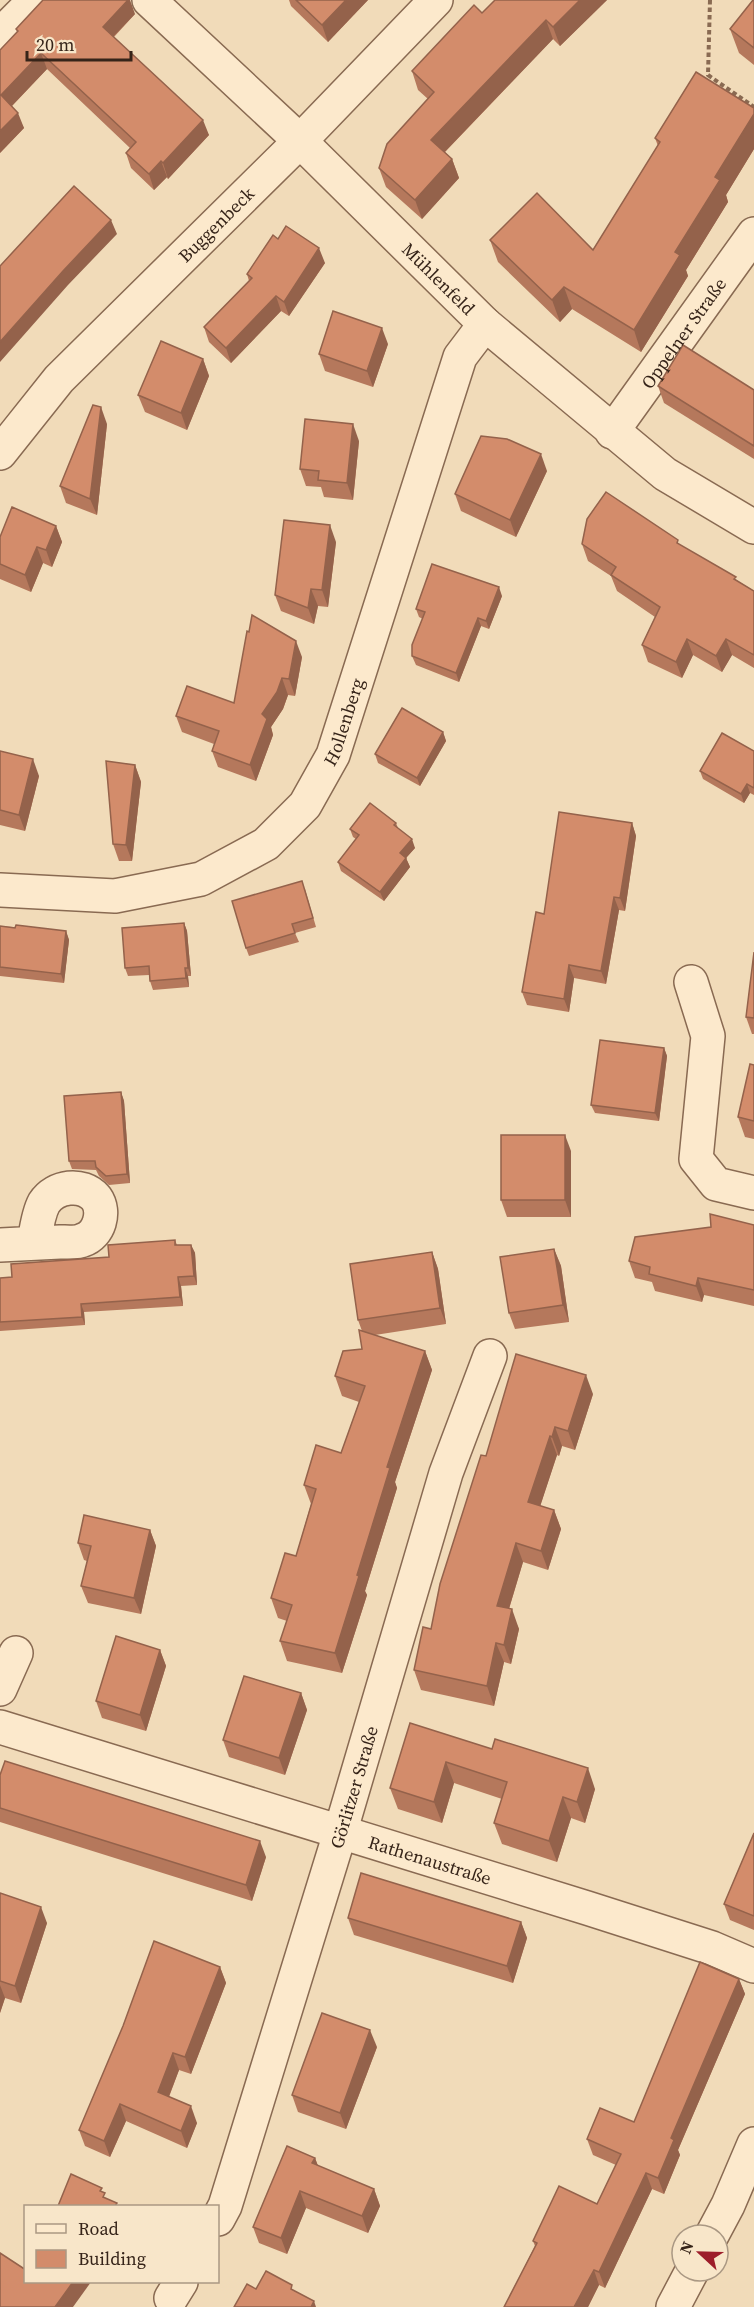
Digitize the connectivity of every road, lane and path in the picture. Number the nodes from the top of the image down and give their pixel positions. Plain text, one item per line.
1 (34, 0) edge
2 (149, 0) edge
3 (436, 0) edge
4 (710, 0) edge
5 (0, 35) edge
6 (754, 107) edge
7 (300, 141) junction
8 (754, 234) edge
9 (485, 324) junction
10 (612, 432) junction
11 (0, 453) edge
12 (754, 527) edge
13 (0, 890) edge
14 (691, 982) dead end
15 (754, 1193) edge
16 (34, 1243) dead end
17 (0, 1245) edge
18 (490, 1356) dead end
19 (16, 1653) dead end
20 (0, 1689) edge
21 (0, 1727) edge
22 (340, 1833) junction
23 (754, 1966) edge
24 (754, 2144) edge
25 (219, 2216) edge
26 (718, 2223) edge
27 (686, 2283) edge
28 (673, 2307) edge

1 - 5 street
2 - 7 street, Mühlenfeld
3 - 7 street, Buggenbeck
4 - 6 path
7 - 9 street, Mühlenfeld
7 - 11 street, Buggenbeck
8 - 10 street, Oppelner Straße
9 - 10 street, Mühlenfeld
9 - 13 street, Hollenberg
10 - 12 street, Mühlenfeld
14 - 15 street
16 - 17 street
18 - 22 street, Görlitzer Straße
19 - 20 street
21 - 22 street, Rathenaustraße
22 - 23 street, Rathenaustraße
22 - 25 street, Görlitzer Straße
24 - 26 street
27 - 28 street

